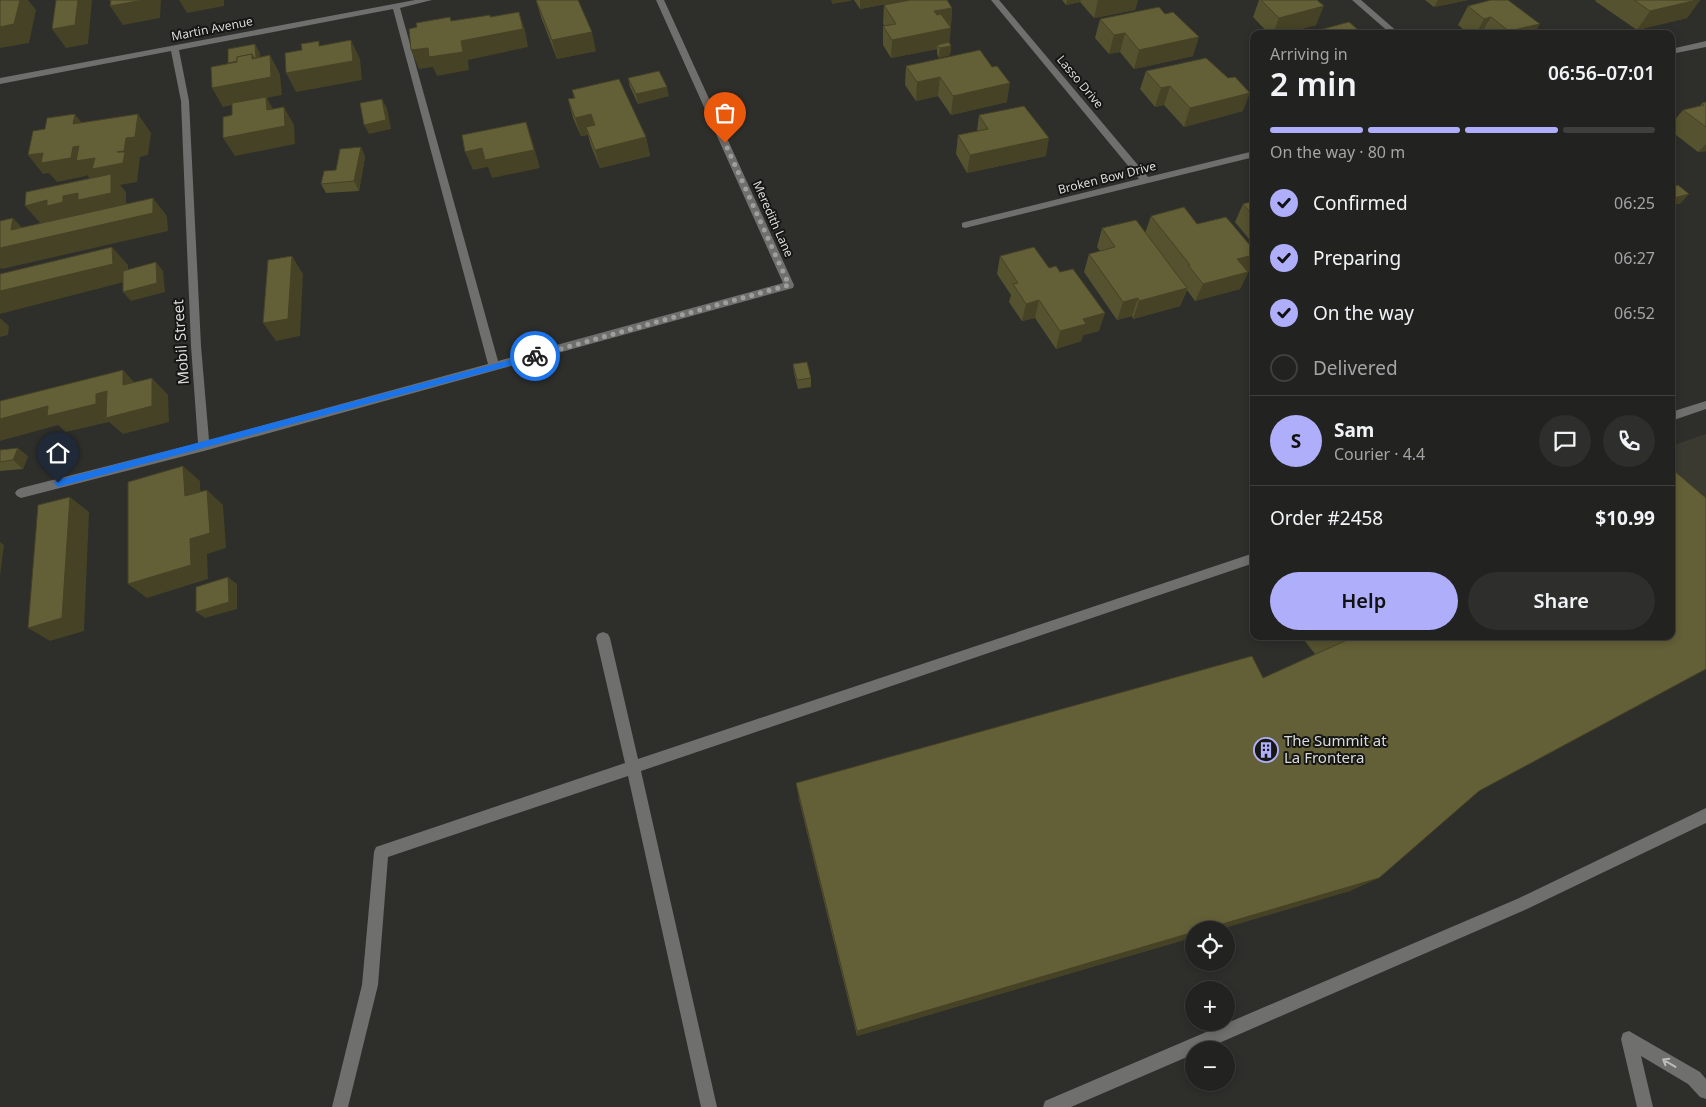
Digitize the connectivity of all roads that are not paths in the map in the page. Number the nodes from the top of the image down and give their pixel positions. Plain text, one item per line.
1 (428, 0) edge
2 (660, 0) edge
3 (995, 0) edge
4 (1356, 0) edge
5 (396, 6) junction
6 (1391, 30) edge
7 (1706, 44) edge
8 (175, 49) junction
9 (1675, 51) edge
10 (0, 81) edge
11 (1250, 155) edge
12 (1146, 181) junction
13 (965, 225) dead end
14 (494, 367) junction
15 (1706, 405) edge
16 (1675, 416) edge
17 (204, 446) junction
18 (21, 493) dead end
19 (1250, 559) edge
20 (603, 638) dead end
21 (634, 767) junction
22 (1706, 815) edge
23 (1706, 1091) edge
24 (340, 1107) edge
25 (709, 1107) edge
26 (1051, 1107) edge
27 (1645, 1107) edge

1 - 5 street, Martin Avenue
2 - 14 street, Meredith Lane
3 - 12 street, Lasso Drive
4 - 6 street
5 - 8 street, Martin Avenue
5 - 14 street
7 - 9 street
8 - 10 street, Martin Avenue
8 - 17 street, Mobil Street
11 - 12 street, Broken Bow Drive
12 - 13 street, Broken Bow Drive
14 - 17 street
15 - 16 street
17 - 18 street
19 - 21 street
20 - 21 street
21 - 24 street
21 - 25 street
22 - 26 street
23 -> 27 street

